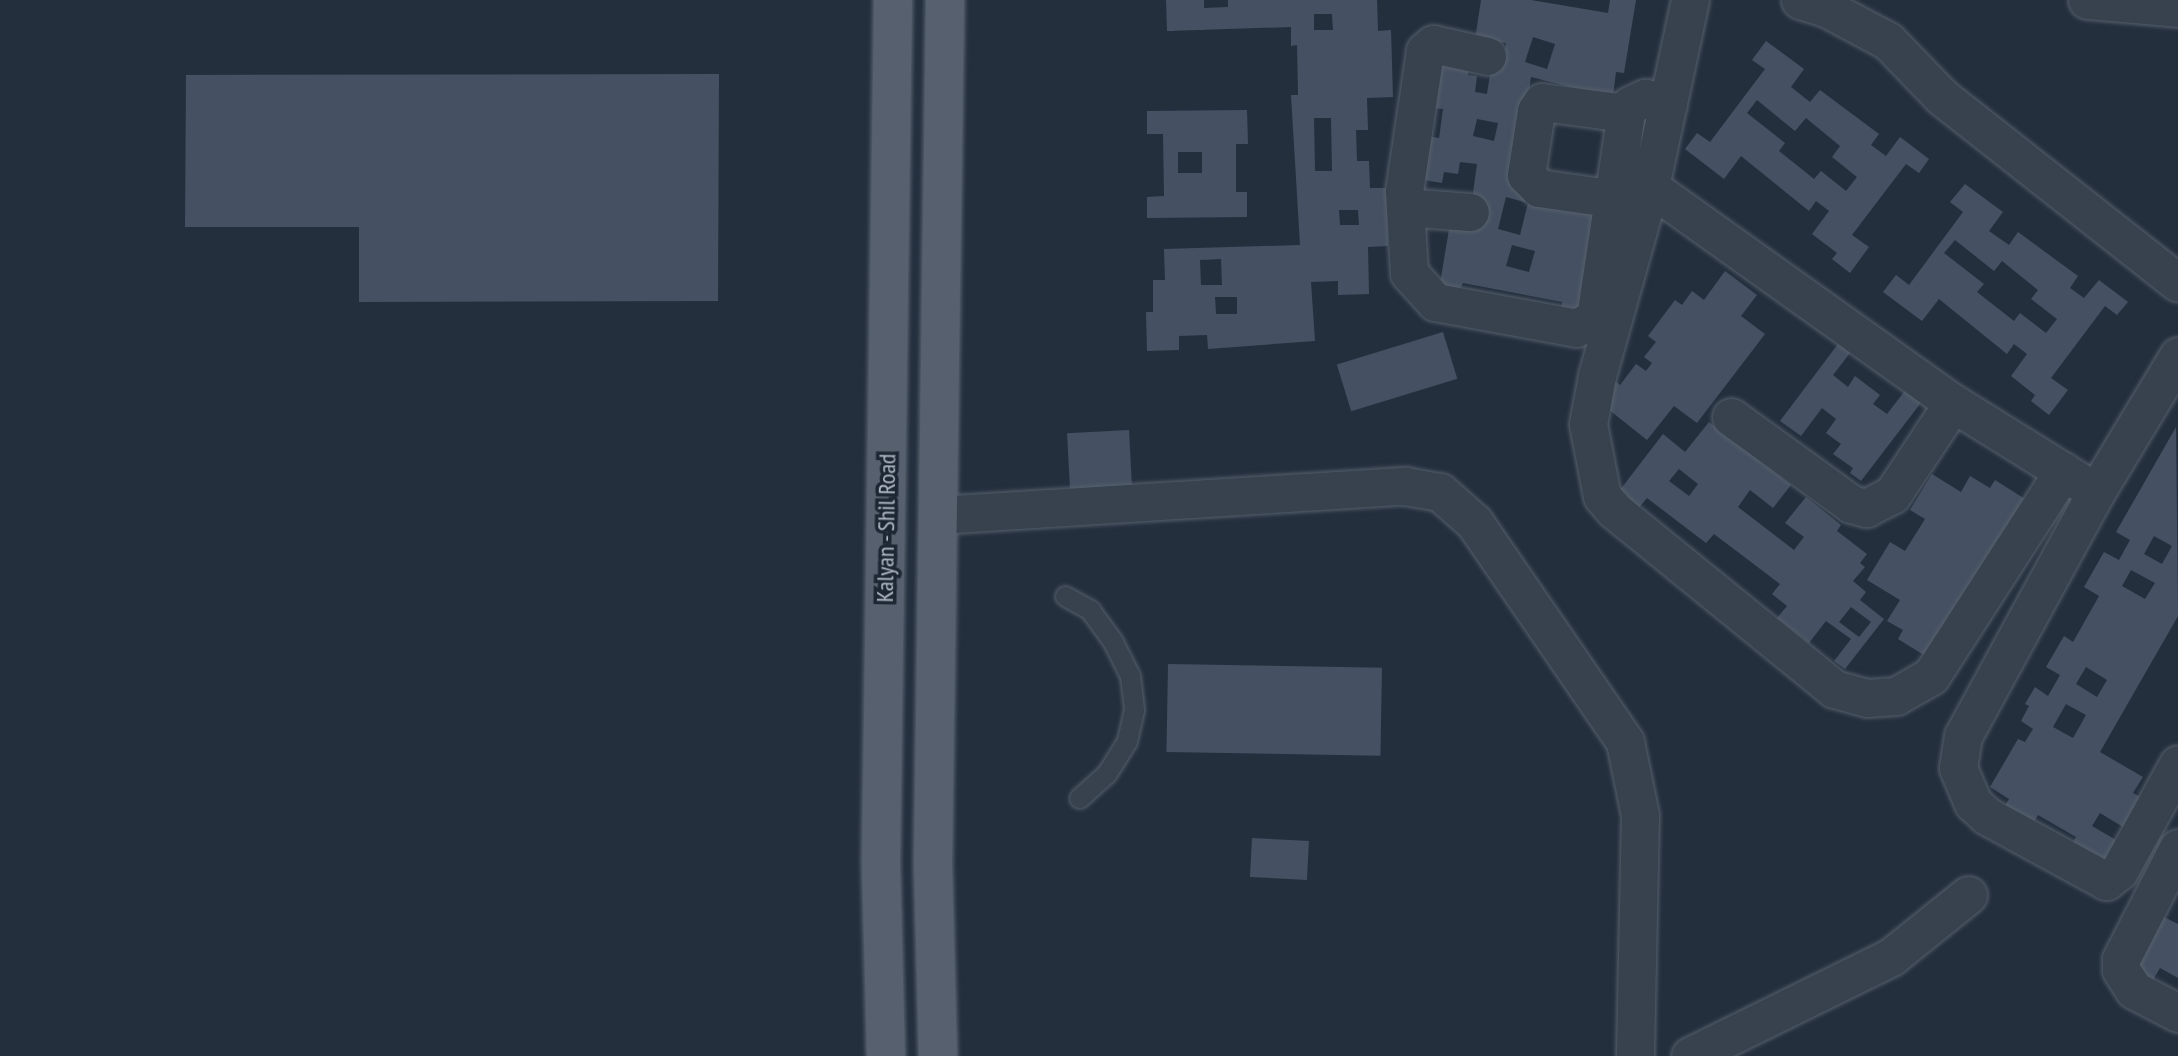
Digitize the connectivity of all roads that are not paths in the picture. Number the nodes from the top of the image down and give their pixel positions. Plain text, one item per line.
1 (893, 0) edge
2 (945, 0) edge
3 (1690, 0) edge
4 (1800, 0) edge
5 (2087, 0) edge
6 (2178, 8) edge
7 (1487, 55) dead end
8 (1668, 104) junction
9 (1626, 113) junction
10 (1650, 187) junction
11 (1616, 200) junction
12 (1405, 207) junction
13 (1471, 212) dead end
14 (2178, 283) edge
15 (2173, 374) edge
16 (1953, 403) junction
17 (1731, 417) dead end
18 (2063, 471) junction
19 (2096, 492) junction
20 (938, 515) junction
21 (1065, 596) dead end
22 (2178, 764) edge
23 (1079, 799) dead end
24 (2178, 848) edge
25 (1968, 895) dead end
26 (2178, 1013) edge
27 (886, 1056) edge
28 (938, 1056) edge
29 (1635, 1056) edge
30 (1690, 1056) edge

1 - 27 main road, Kalyan - Shil Road
2 - 20 main road
3 - 8 street
4 - 14 street
5 - 6 street
7 - 12 street
8 - 9 street
8 - 10 street
9 - 11 street
9 - 11 street
10 - 16 street
10 - 18 street
11 - 12 street
12 - 13 street
15 - 19 street
16 - 17 street
16 - 18 street
18 - 19 street
19 - 22 street
20 - 28 main road
20 - 29 street
21 - 23 lane
24 - 26 street
25 - 30 street

